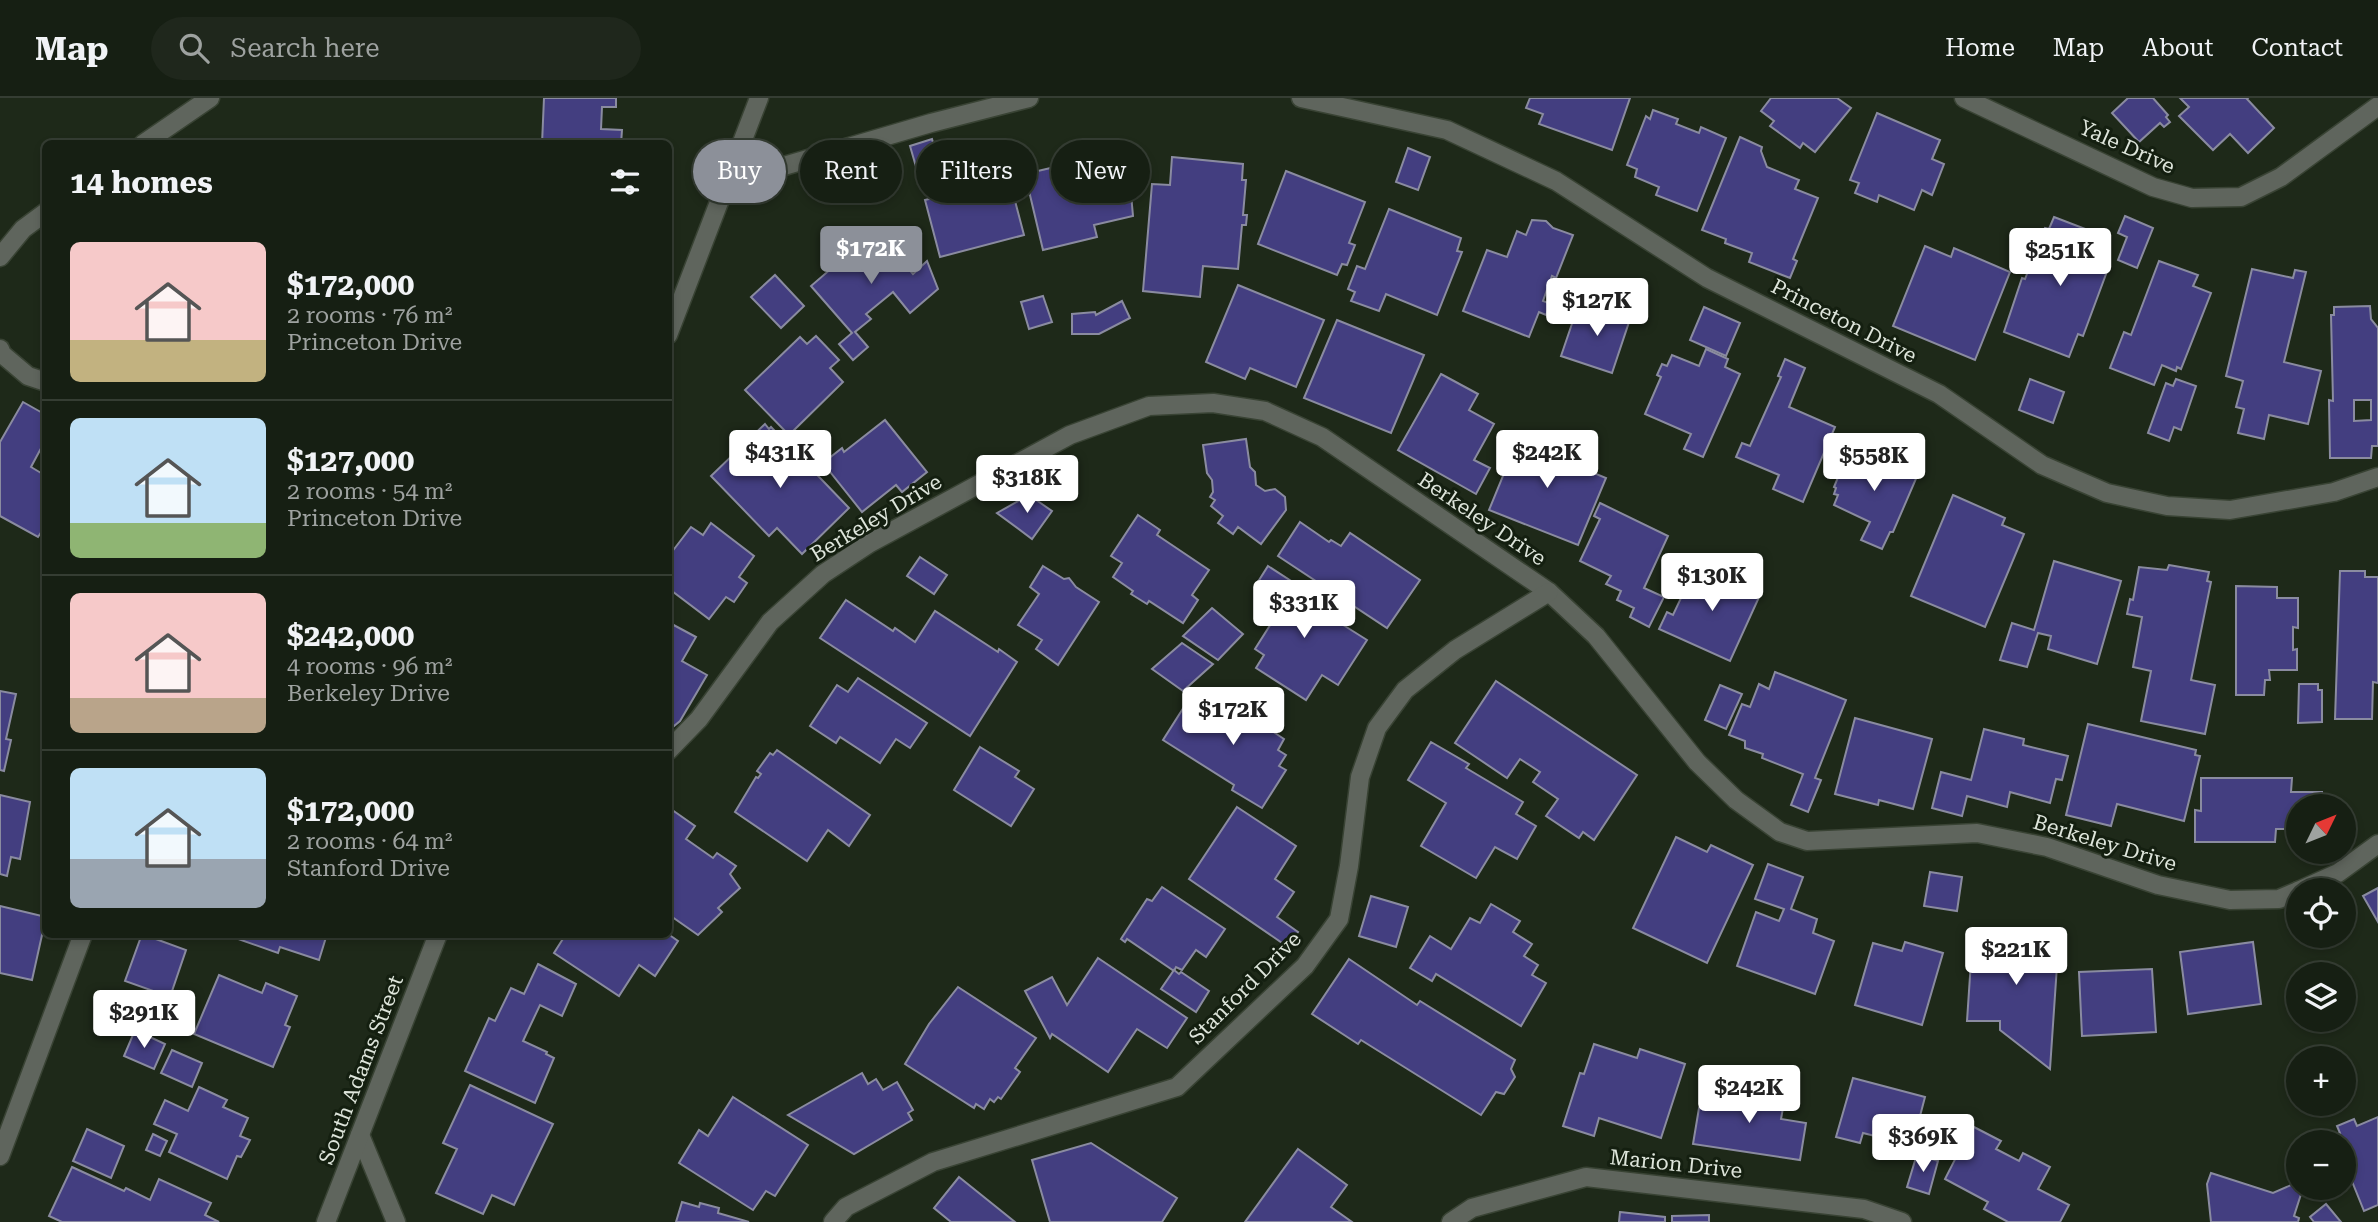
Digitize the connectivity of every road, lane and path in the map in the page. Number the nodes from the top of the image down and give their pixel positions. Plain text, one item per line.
1 (210, 98) edge
2 (759, 98) edge
3 (1029, 98) edge
4 (1301, 98) edge
5 (1965, 98) edge
6 (2371, 98) edge
7 (191, 105) edge
8 (2378, 107) edge
9 (148, 140) edge
10 (743, 140) edge
11 (786, 165) edge
12 (718, 203) edge
13 (42, 215) edge
14 (0, 257) edge
15 (672, 325) edge
16 (0, 349) edge
17 (42, 381) edge
18 (2378, 477) edge
19 (1549, 592) junction
20 (672, 747) edge
21 (2378, 844) edge
22 (2327, 878) edge
23 (2286, 896) edge
24 (82, 938) edge
25 (436, 938) edge
26 (360, 1135) junction
27 (0, 1156) edge
28 (326, 1222) edge
29 (396, 1222) edge
30 (833, 1222) edge
31 (1451, 1222) edge
32 (1902, 1222) edge

1 - 7 street
2 - 10 street
3 - 11 street
4 - 18 street, Princeton Drive
5 - 8 street, Yale Drive
6 - 8 street
7 - 9 street
12 - 15 street
13 - 14 street
16 - 17 street
19 - 20 street, Berkeley Drive
19 - 23 street, Berkeley Drive
19 - 30 street, Stanford Drive
21 - 22 street, Berkeley Drive
24 - 27 street
25 - 26 street, South Adams Street
26 - 28 street, South Adams Street
26 - 29 street
31 - 32 street, Marion Drive

